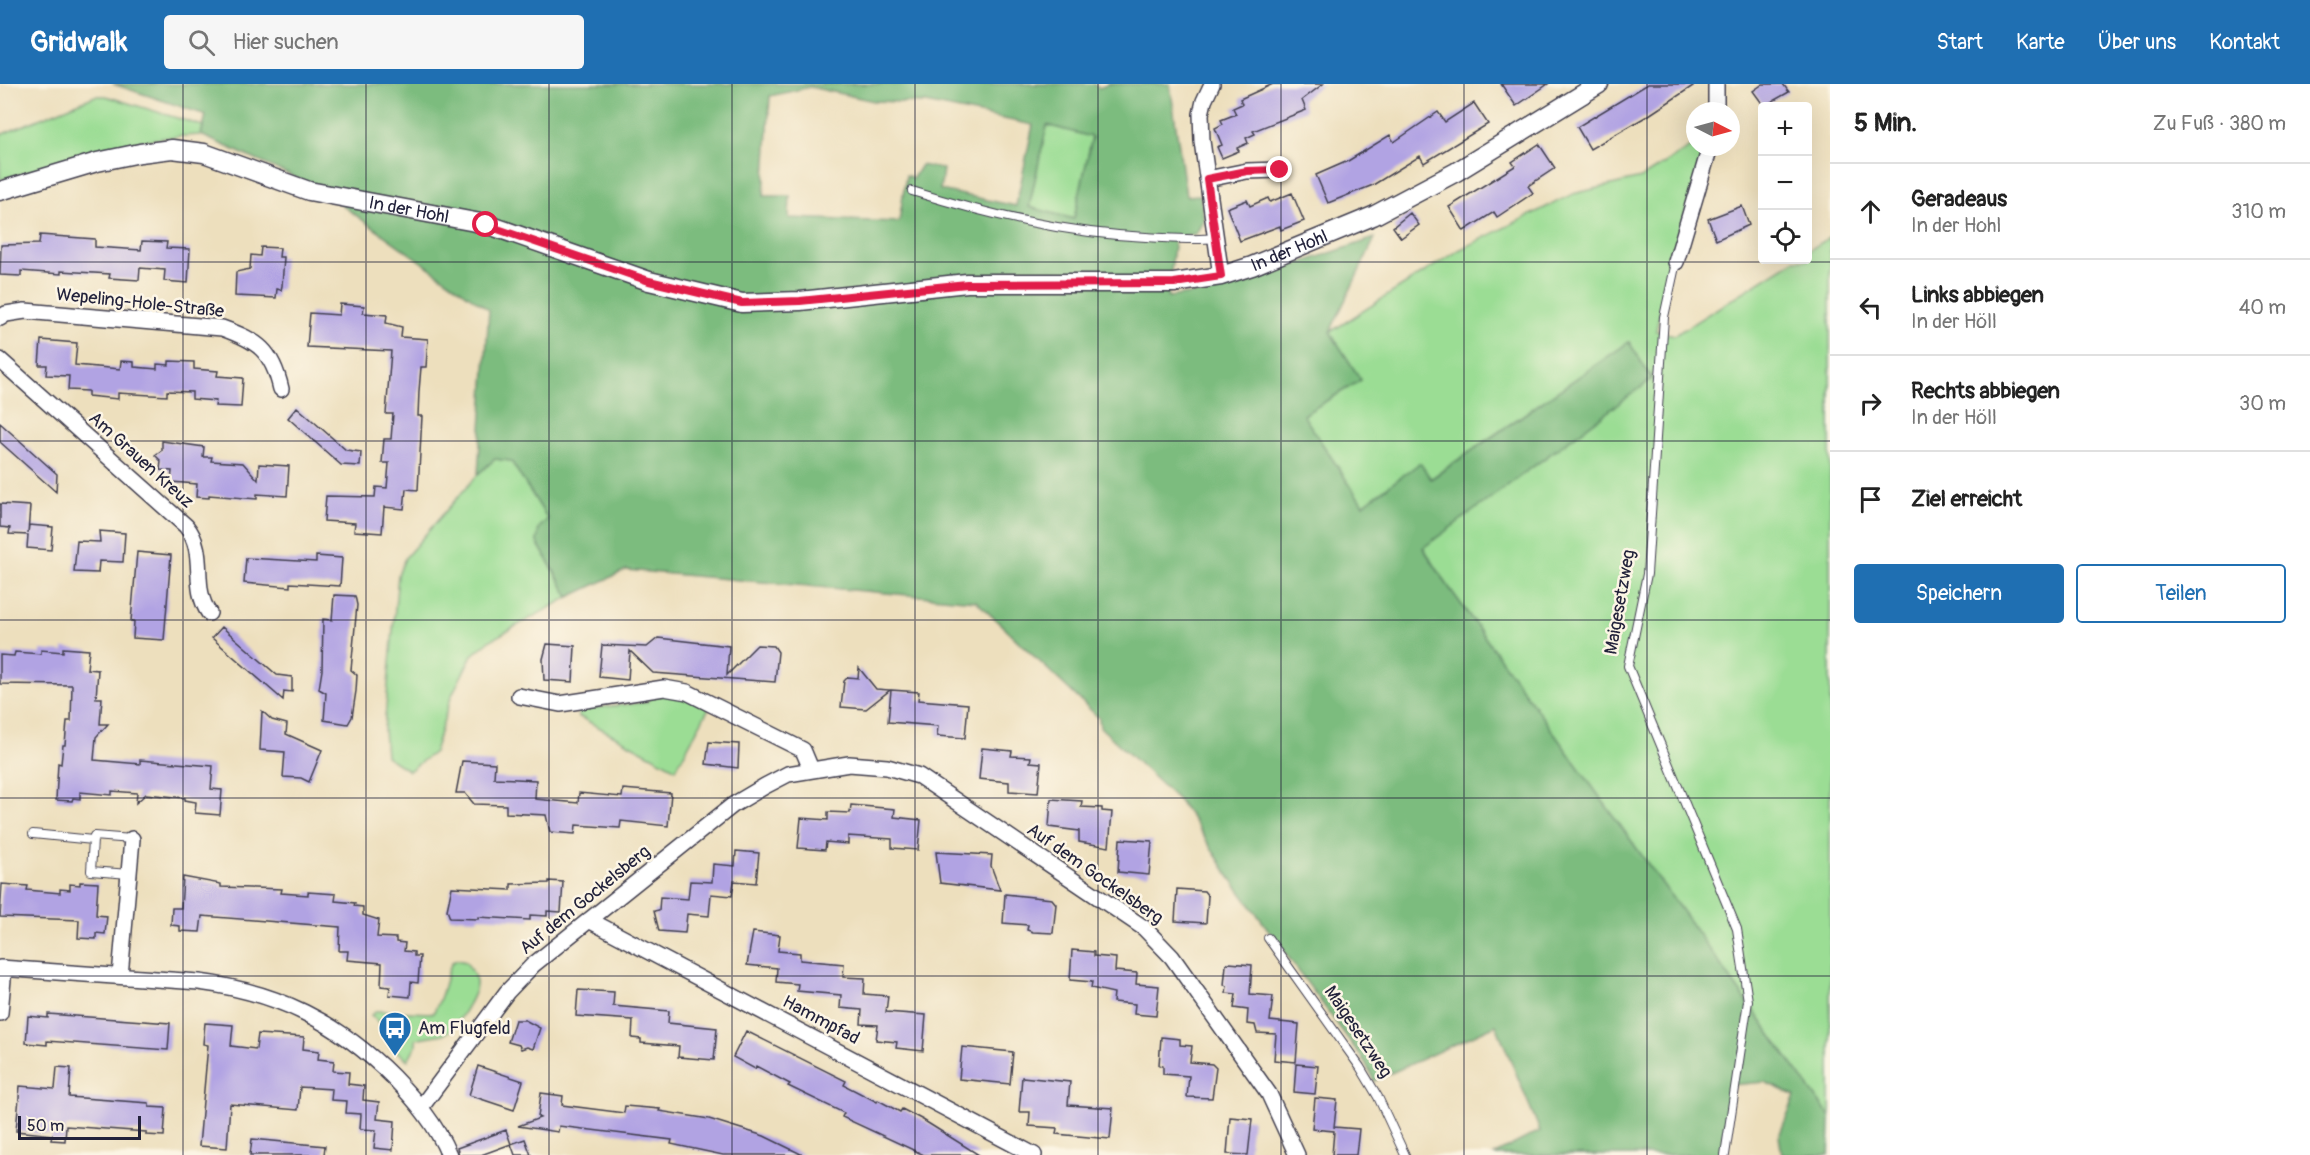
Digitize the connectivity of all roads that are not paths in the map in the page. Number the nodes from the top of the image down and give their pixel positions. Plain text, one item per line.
1 (1212, 84) edge
2 (1599, 84) edge
3 (1716, 84) edge
4 (1716, 102) edge
5 (1707, 156) edge
6 (1280, 170) dead end
7 (1207, 179) junction
8 (0, 191) edge
9 (912, 191) dead end
10 (1215, 238) junction
11 (1676, 262) joint
12 (1221, 276) junction
13 (0, 318) edge
14 (0, 360) edge
15 (281, 389) dead end
16 (209, 613) dead end
17 (519, 696) dead end
18 (811, 769) junction
19 (33, 834) dead end
20 (132, 839) joint
21 (93, 840) junction
22 (129, 874) junction
23 (589, 920) junction
24 (1268, 938) dead end
25 (2, 968) edge
26 (120, 976) junction
27 (0, 1013) edge
28 (422, 1106) junction
29 (449, 1155) edge
30 (1034, 1155) edge
31 (1297, 1155) edge
32 (1405, 1155) edge
33 (1725, 1155) edge

1 - 7 street
2 - 12 street, In der Hohl
3 - 4 street
5 - 11 street, Maigesetzweg
6 - 7 street
7 - 10 street
8 - 12 street, In der Hohl
9 - 10 lane
10 - 12 street
11 - 33 lane, Maigesetzweg
13 - 15 street, Wepeling-Hole-Straße
14 - 16 street, Am Grauen Kreuz
17 - 18 street
18 - 23 street, Auf dem Gockelsberg
18 - 31 street, Auf dem Gockelsberg
19 - 21 lane
20 - 21 lane
20 - 22 street
21 - 22 lane
22 - 26 street
23 - 28 street, Auf dem Gockelsberg
23 - 30 street, Hammpfad
24 - 32 lane, Maigesetzweg
25 - 26 street
25 - 27 street
26 - 28 street
28 - 29 street

